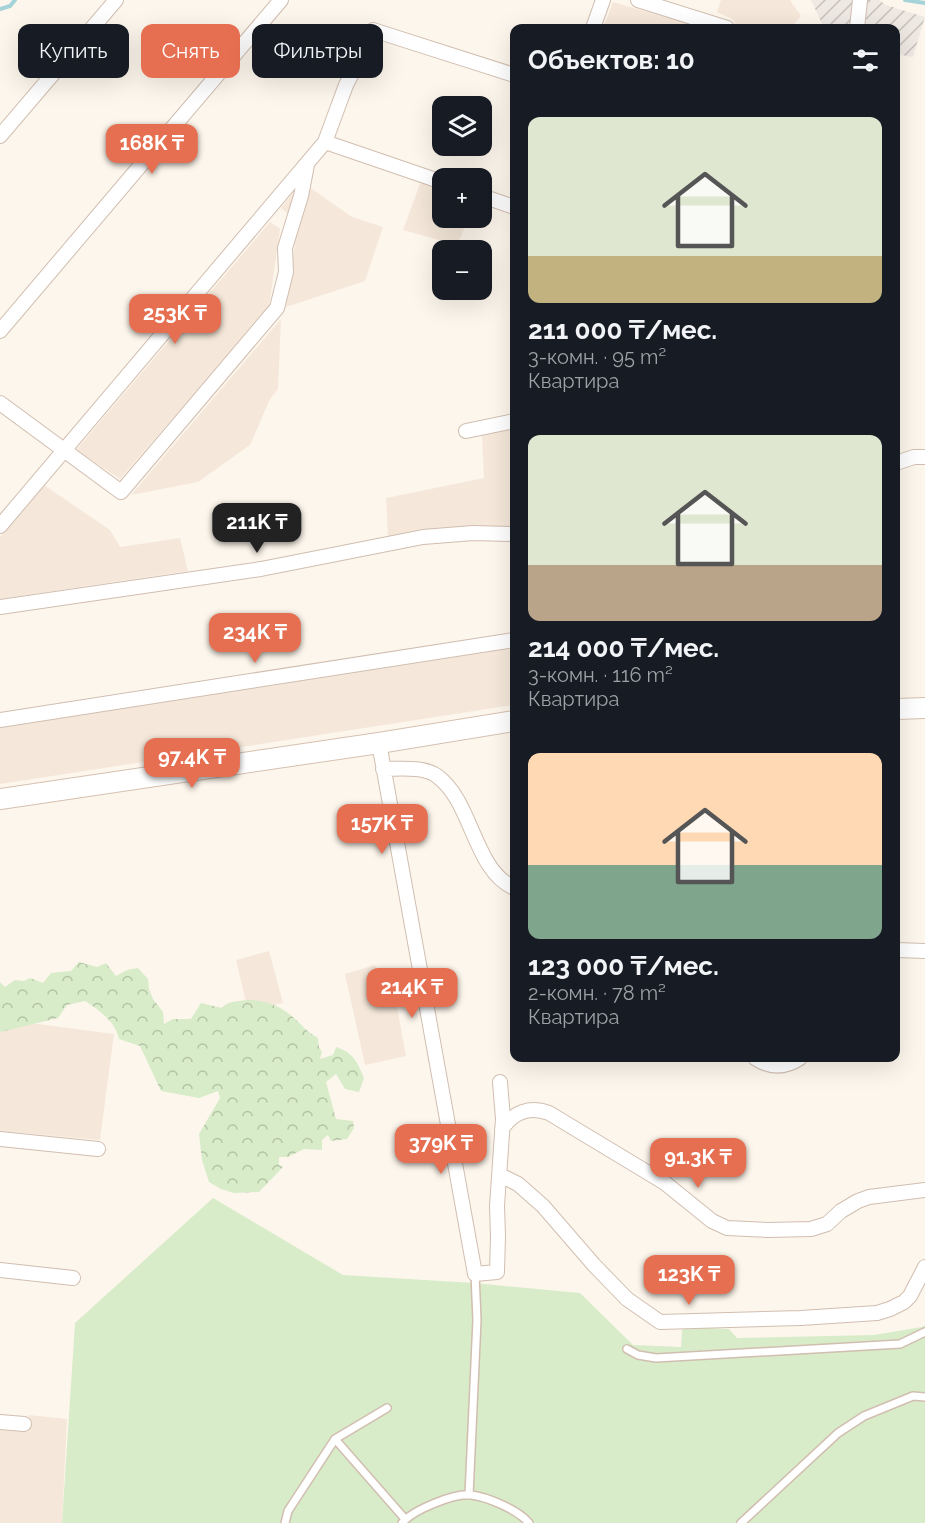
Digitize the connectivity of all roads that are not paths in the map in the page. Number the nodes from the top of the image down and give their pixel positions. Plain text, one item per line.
1 (116, 0) edge
2 (281, 0) edge
3 (603, 0) edge
4 (638, 0) edge
5 (860, 0) edge
6 (594, 24) edge
7 (715, 24) edge
8 (857, 24) edge
9 (510, 74) edge
10 (0, 136) edge
11 (325, 142) junction
12 (307, 164) junction
13 (432, 179) edge
14 (492, 199) edge
15 (510, 206) edge
16 (0, 331) edge
17 (0, 403) edge
18 (510, 422) edge
19 (466, 431) dead end
20 (65, 451) junction
21 (925, 457) edge
22 (900, 462) edge
23 (0, 526) edge
24 (510, 534) edge
25 (0, 607) edge
26 (510, 641) edge
27 (925, 708) edge
28 (900, 709) edge
29 (0, 720) edge
30 (510, 722) edge
31 (379, 743) junction
32 (383, 769) junction
33 (0, 799) edge
34 (510, 886) edge
35 (900, 950) edge
36 (925, 951) edge
37 (762, 1062) edge
38 (792, 1062) edge
39 (500, 1082) dead end
40 (502, 1129) junction
41 (0, 1139) edge
42 (98, 1149) dead end
43 (500, 1175) junction
44 (925, 1190) edge
45 (925, 1267) edge
46 (0, 1270) edge
47 (475, 1274) junction
48 (73, 1278) dead end
49 (925, 1332) edge
50 (627, 1348) dead end
51 (925, 1397) edge
52 (387, 1408) dead end
53 (0, 1422) edge
54 (24, 1424) dead end
55 (334, 1439) junction
56 (470, 1495) junction
57 (404, 1521) edge
58 (285, 1523) edge
59 (529, 1523) edge
60 (741, 1523) edge

1 - 10 street
2 - 16 street
3 - 6 street
4 - 7 street
5 - 8 street
9 - 11 street
11 - 12 street
11 - 13 street
12 - 20 street
12 - 20 street
14 - 15 street
17 - 20 street
18 - 19 street
20 - 23 street
21 - 22 street
24 - 25 street
26 - 29 street
27 - 28 main road
30 - 31 main road
31 - 32 street
31 - 33 main road
32 - 34 street
32 - 47 street
35 - 36 street
37 - 38 street
39 - 40 street
40 - 43 street
40 - 44 street
41 - 42 street
43 - 45 street
43 - 47 street
46 - 48 street
47 - 56 lane
49 - 50 lane
51 - 60 lane
52 - 55 lane
53 - 54 street
55 - 57 lane
55 - 58 lane
56 - 57 lane
56 - 59 lane

